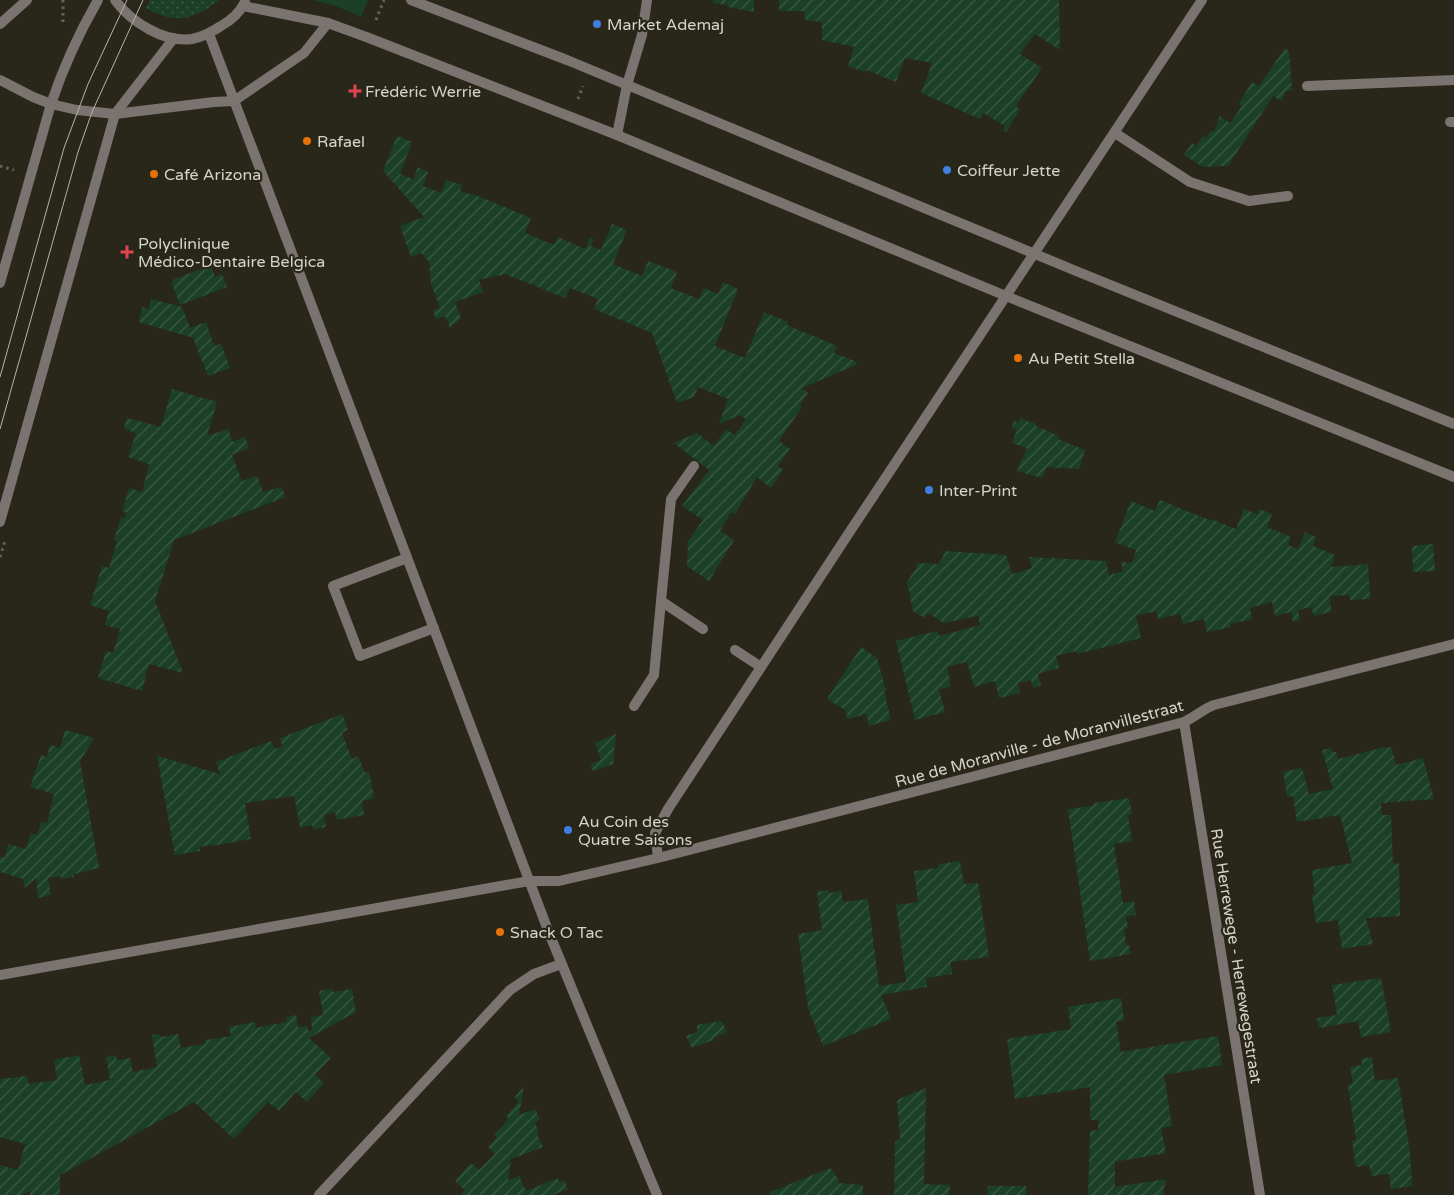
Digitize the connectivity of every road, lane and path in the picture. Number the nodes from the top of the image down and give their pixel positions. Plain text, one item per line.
1 (27, 0) edge
2 (98, 0) edge
3 (115, 0) edge
4 (384, 0) edge
5 (411, 0) edge
6 (647, 0) edge
7 (1202, 0) edge
8 (245, 3) edge
9 (375, 23) dead end
10 (0, 24) edge
11 (328, 24) junction
12 (209, 34) junction
13 (174, 38) junction
14 (0, 80) edge
15 (1454, 80) edge
16 (586, 81) dead end
17 (627, 85) junction
18 (1307, 86) dead end
19 (234, 101) junction
20 (576, 103) dead end
21 (51, 104) junction
22 (115, 114) junction
23 (1115, 133) junction
24 (617, 135) junction
25 (0, 166) edge
26 (14, 170) dead end
27 (1288, 196) dead end
28 (1036, 253) junction
29 (0, 283) edge
30 (1006, 296) junction
31 (1454, 424) edge
32 (694, 466) dead end
33 (1454, 477) edge
34 (0, 522) edge
35 (407, 558) junction
36 (661, 601) junction
37 (434, 628) junction
38 (703, 628) dead end
39 (1454, 644) edge
40 (736, 650) dead end
41 (761, 666) junction
42 (634, 706) dead end
43 (1184, 722) junction
44 (658, 858) junction
45 (529, 881) junction
46 (561, 964) junction
47 (0, 975) edge
48 (319, 1195) edge
49 (657, 1195) edge
50 (1260, 1195) edge

1 - 10 street
2 - 21 street
3 - 13 street
4 - 9 path
5 - 17 street
6 - 17 street
7 - 23 street
8 - 11 street
8 - 12 street
11 - 19 street
11 - 24 street
12 - 13 street
12 - 19 street
13 - 22 street
14 - 21 street
15 - 18 street
16 - 20 path
17 - 24 street
17 - 28 street
19 - 22 street
19 - 35 street
21 - 22 street
21 - 29 street
22 - 34 street
23 - 27 street
23 - 28 street
24 - 30 street
25 - 26 path
28 - 30 street
28 - 31 street
30 - 33 street
30 - 41 street
32 - 36 street
35 - 37 street
35 - 37 street
36 - 38 street
36 - 42 street
37 - 45 street
39 - 43 street, Rue de Moranville - de Moranvillestraat
40 - 41 street
41 - 44 street
43 - 44 street, Rue de Moranville - de Moranvillestraat
43 - 50 street, Rue Herrewege - Herrewegestraat
44 - 45 street, Rue de Moranville - de Moranvillestraat
45 - 46 street
45 - 47 street, Rue de Moranville - de Moranvillestraat
46 - 48 street
46 - 49 street

